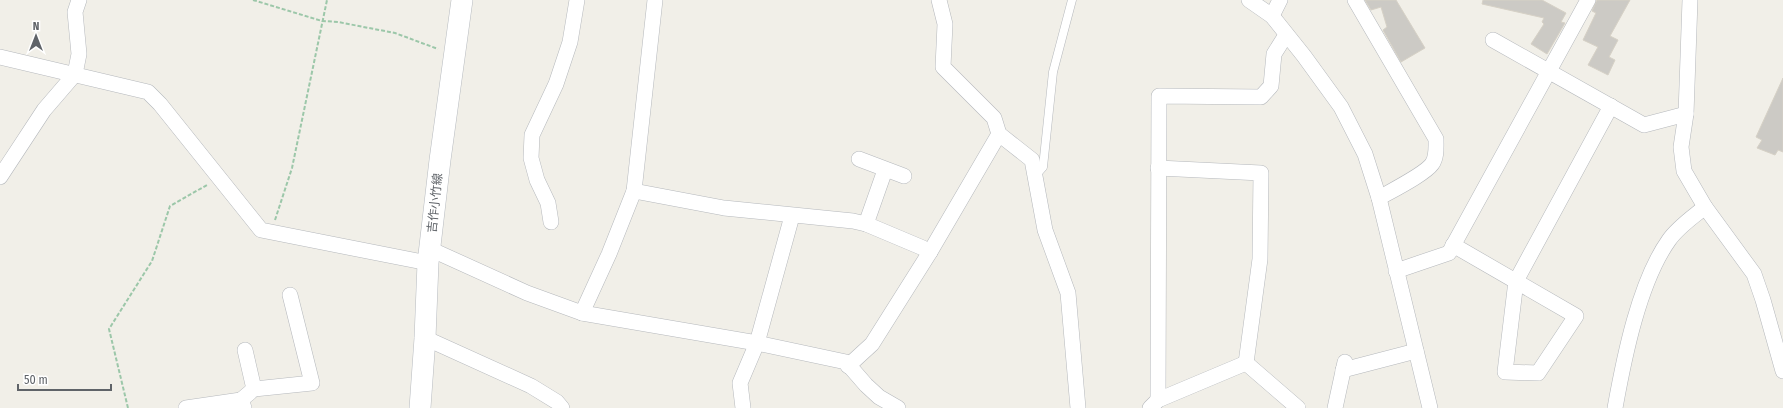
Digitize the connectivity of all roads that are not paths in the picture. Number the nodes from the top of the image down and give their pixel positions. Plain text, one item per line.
1 (79, 0) edge
2 (462, 0) edge
3 (577, 0) edge
4 (656, 0) edge
5 (939, 0) edge
6 (1072, 0) edge
7 (1249, 0) edge
8 (1280, 0) edge
9 (1355, 0) edge
10 (1588, 0) edge
11 (1690, 0) edge
12 (1272, 16) junction
13 (1286, 35) junction
14 (1493, 40) dead end
15 (0, 57) edge
16 (1549, 72) junction
17 (75, 74) junction
18 (1611, 106) junction
19 (1686, 114) junction
20 (999, 134) junction
21 (860, 159) dead end
22 (1158, 168) junction
23 (885, 170) junction
24 (904, 176) dead end
25 (1035, 176) junction
26 (0, 177) edge
27 (634, 191) junction
28 (1379, 198) junction
29 (1705, 207) junction
30 (792, 216) junction
31 (551, 222) dead end
32 (866, 224) junction
33 (1453, 245) junction
34 (930, 252) junction
35 (429, 256) junction
36 (1396, 271) junction
37 (1516, 281) junction
38 (290, 295) dead end
39 (582, 313) junction
40 (425, 338) junction
41 (757, 343) junction
42 (246, 350) dead end
43 (1416, 351) junction
44 (1246, 363) junction
45 (848, 366) junction
46 (1783, 371) edge
47 (254, 389) junction
48 (242, 404) edge
49 (1154, 404) edge
50 (186, 408) edge
51 (420, 408) edge
52 (562, 408) edge
53 (744, 408) edge
54 (898, 408) edge
55 (1078, 408) edge
56 (1298, 408) edge
57 (1335, 408) edge
58 (1430, 408) edge
59 (1615, 408) edge

1 - 17 street
2 - 35 main road, 吉作小竹線
3 - 31 street
4 - 27 street
5 - 20 street
6 - 25 lane
7 - 12 street
8 - 12 street
9 - 28 street
10 - 16 street
11 - 19 street
12 - 13 street
13 - 22 street
13 - 28 street
14 - 16 street
15 - 17 street
16 - 18 street
16 - 33 street
17 - 26 street
17 - 35 street
18 - 19 street
18 - 37 street
19 - 29 street
20 - 25 street
20 - 34 street
21 - 23 street
22 - 44 street
22 - 49 street
23 - 24 street
23 - 32 street
25 - 55 street
27 - 30 street
27 - 39 street
28 - 36 street
29 - 46 street
29 - 59 street
30 - 32 street
30 - 41 street
32 - 34 street
33 - 36 street
33 - 37 street
34 - 45 street
35 - 39 street
35 - 40 main road, 吉作小竹線
36 - 43 street
37 - 37 street
38 - 47 street
39 - 41 street
40 - 51 main road, 吉作小竹線
40 - 52 street
41 - 45 street
41 - 53 street
42 - 47 street
43 - 57 street
43 - 58 street
44 - 49 street
44 - 56 street
45 - 54 street
47 - 48 street
48 - 50 street

